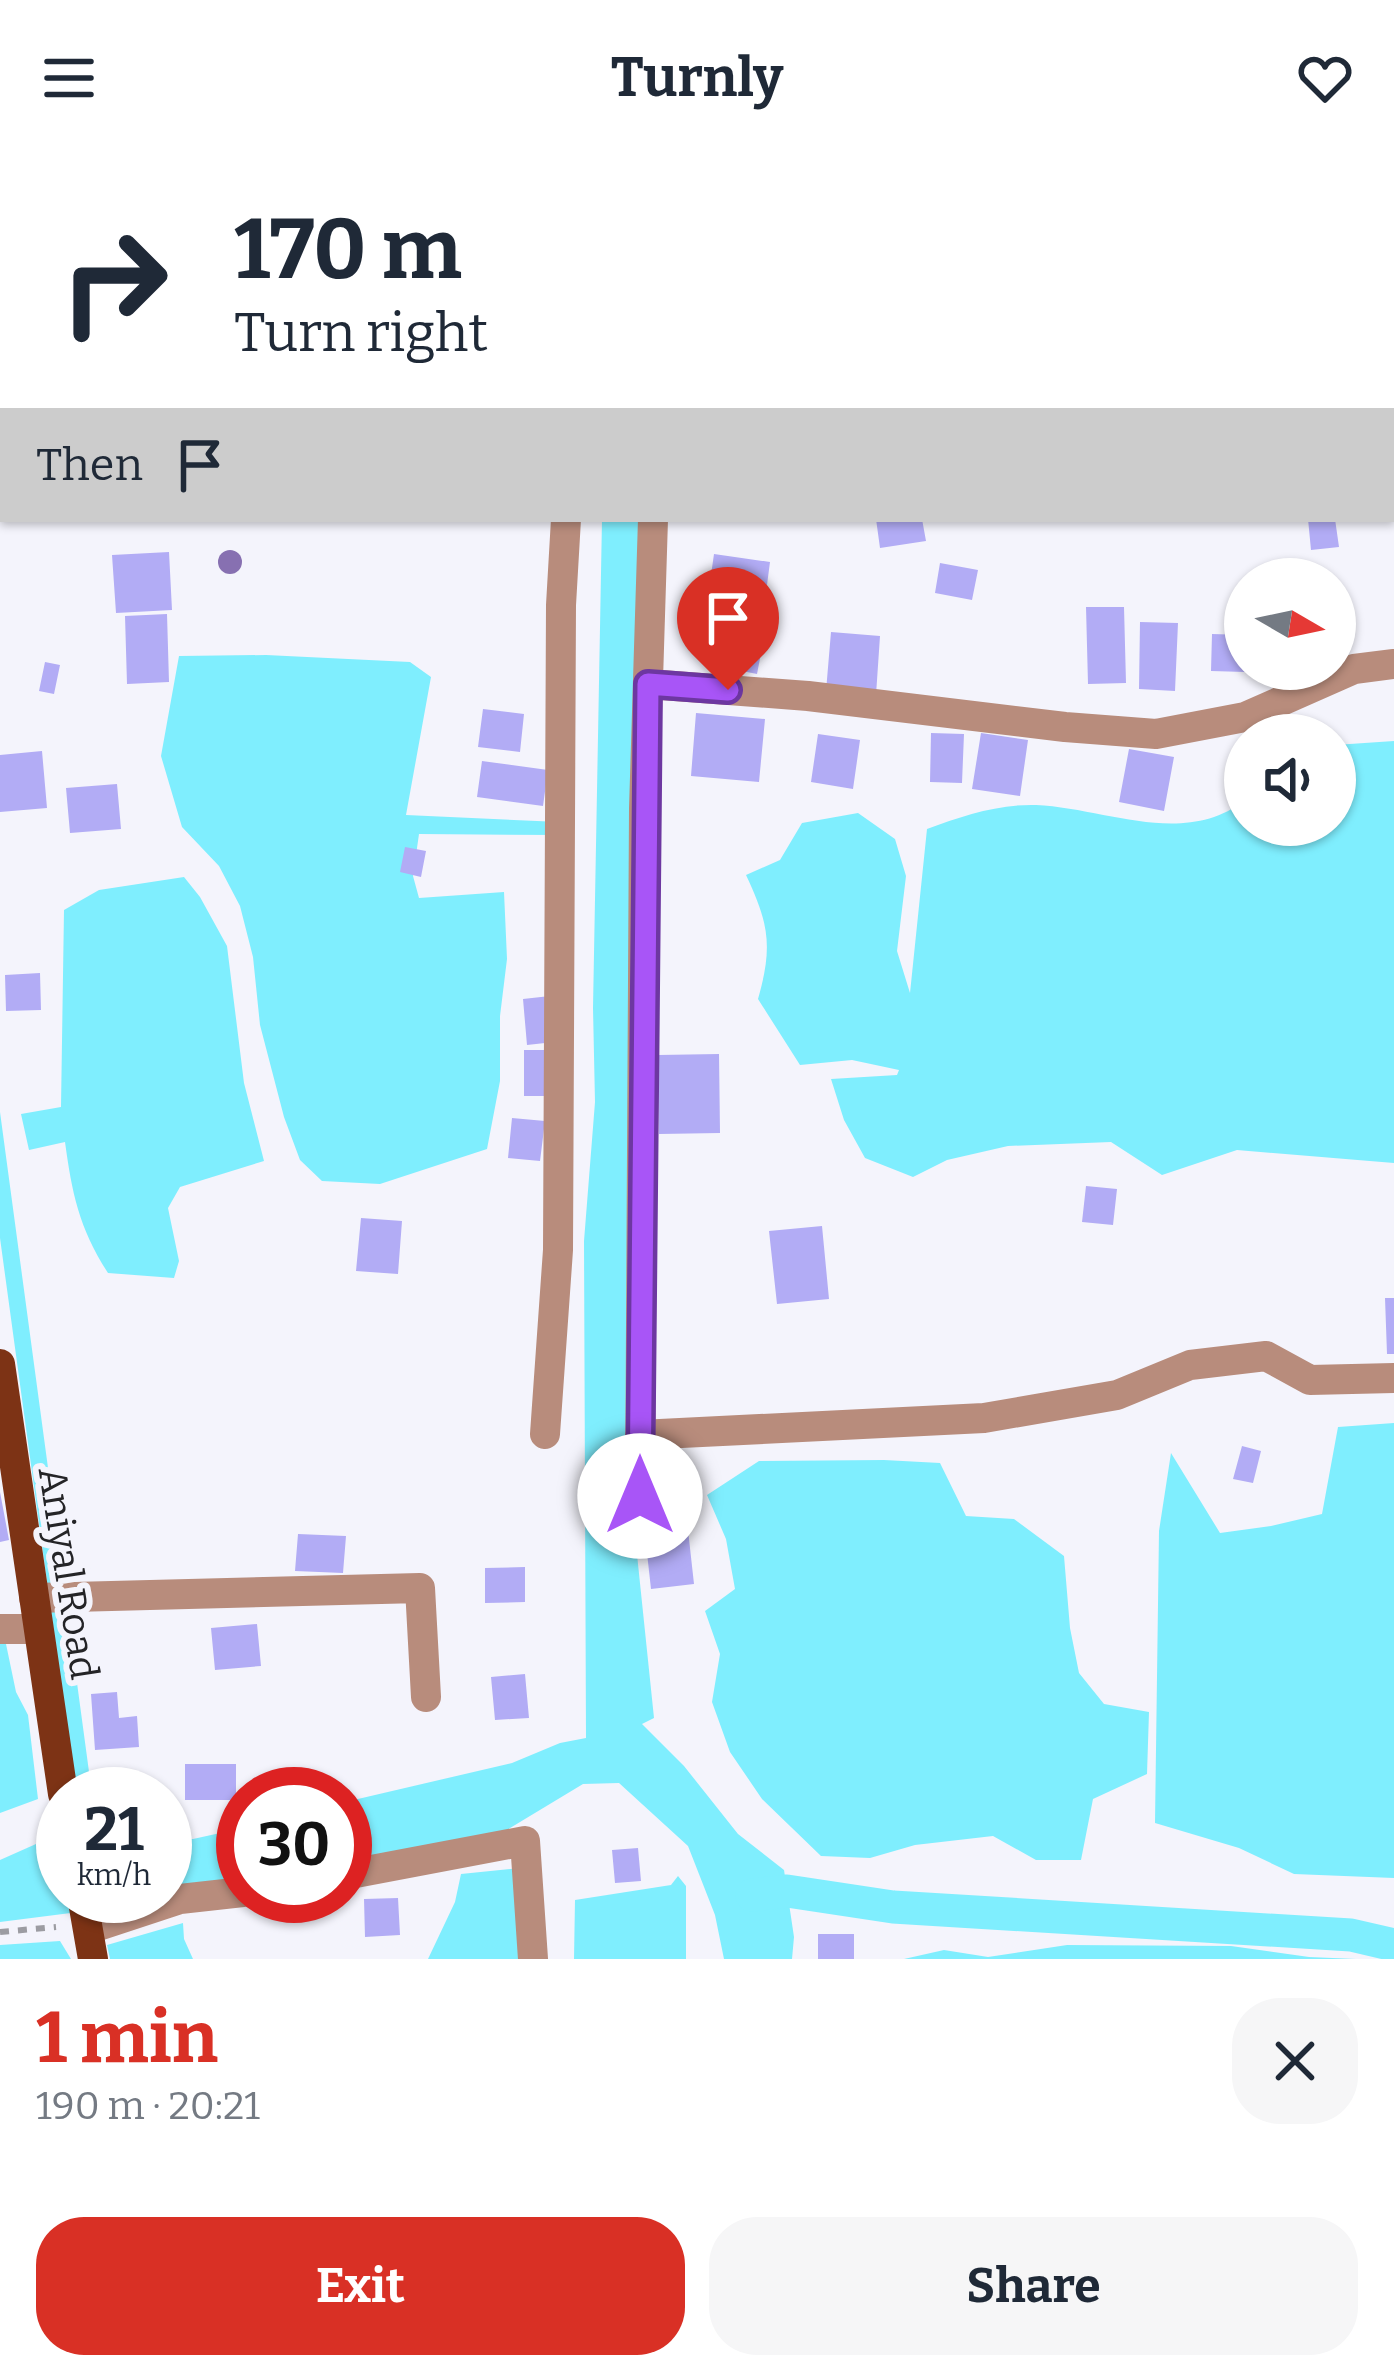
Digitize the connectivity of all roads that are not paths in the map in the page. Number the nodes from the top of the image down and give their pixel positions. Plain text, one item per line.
1 (566, 522) edge
2 (653, 522) edge
3 (1394, 664) edge
4 (648, 684) junction
5 (0, 1364) edge
6 (1394, 1378) edge
7 (545, 1434) dead end
8 (640, 1435) junction
9 (7, 1464) edge
10 (640, 1496) dead end
11 (35, 1598) junction
12 (0, 1629) edge
13 (38, 1629) junction
14 (426, 1696) dead end
15 (59, 1767) edge
16 (372, 1870) edge
17 (216, 1895) edge
18 (82, 1938) edge
19 (533, 1959) edge

1 - 7 street
2 - 4 street
3 - 4 street
4 - 8 street
5 - 9 main road, Aniyal Road
6 - 8 street
8 - 10 street
9 - 11 main road, Aniyal Road
11 - 13 main road, Aniyal Road
11 - 14 street
12 - 13 street
13 - 15 main road, Aniyal Road
16 - 19 street
17 - 18 street

